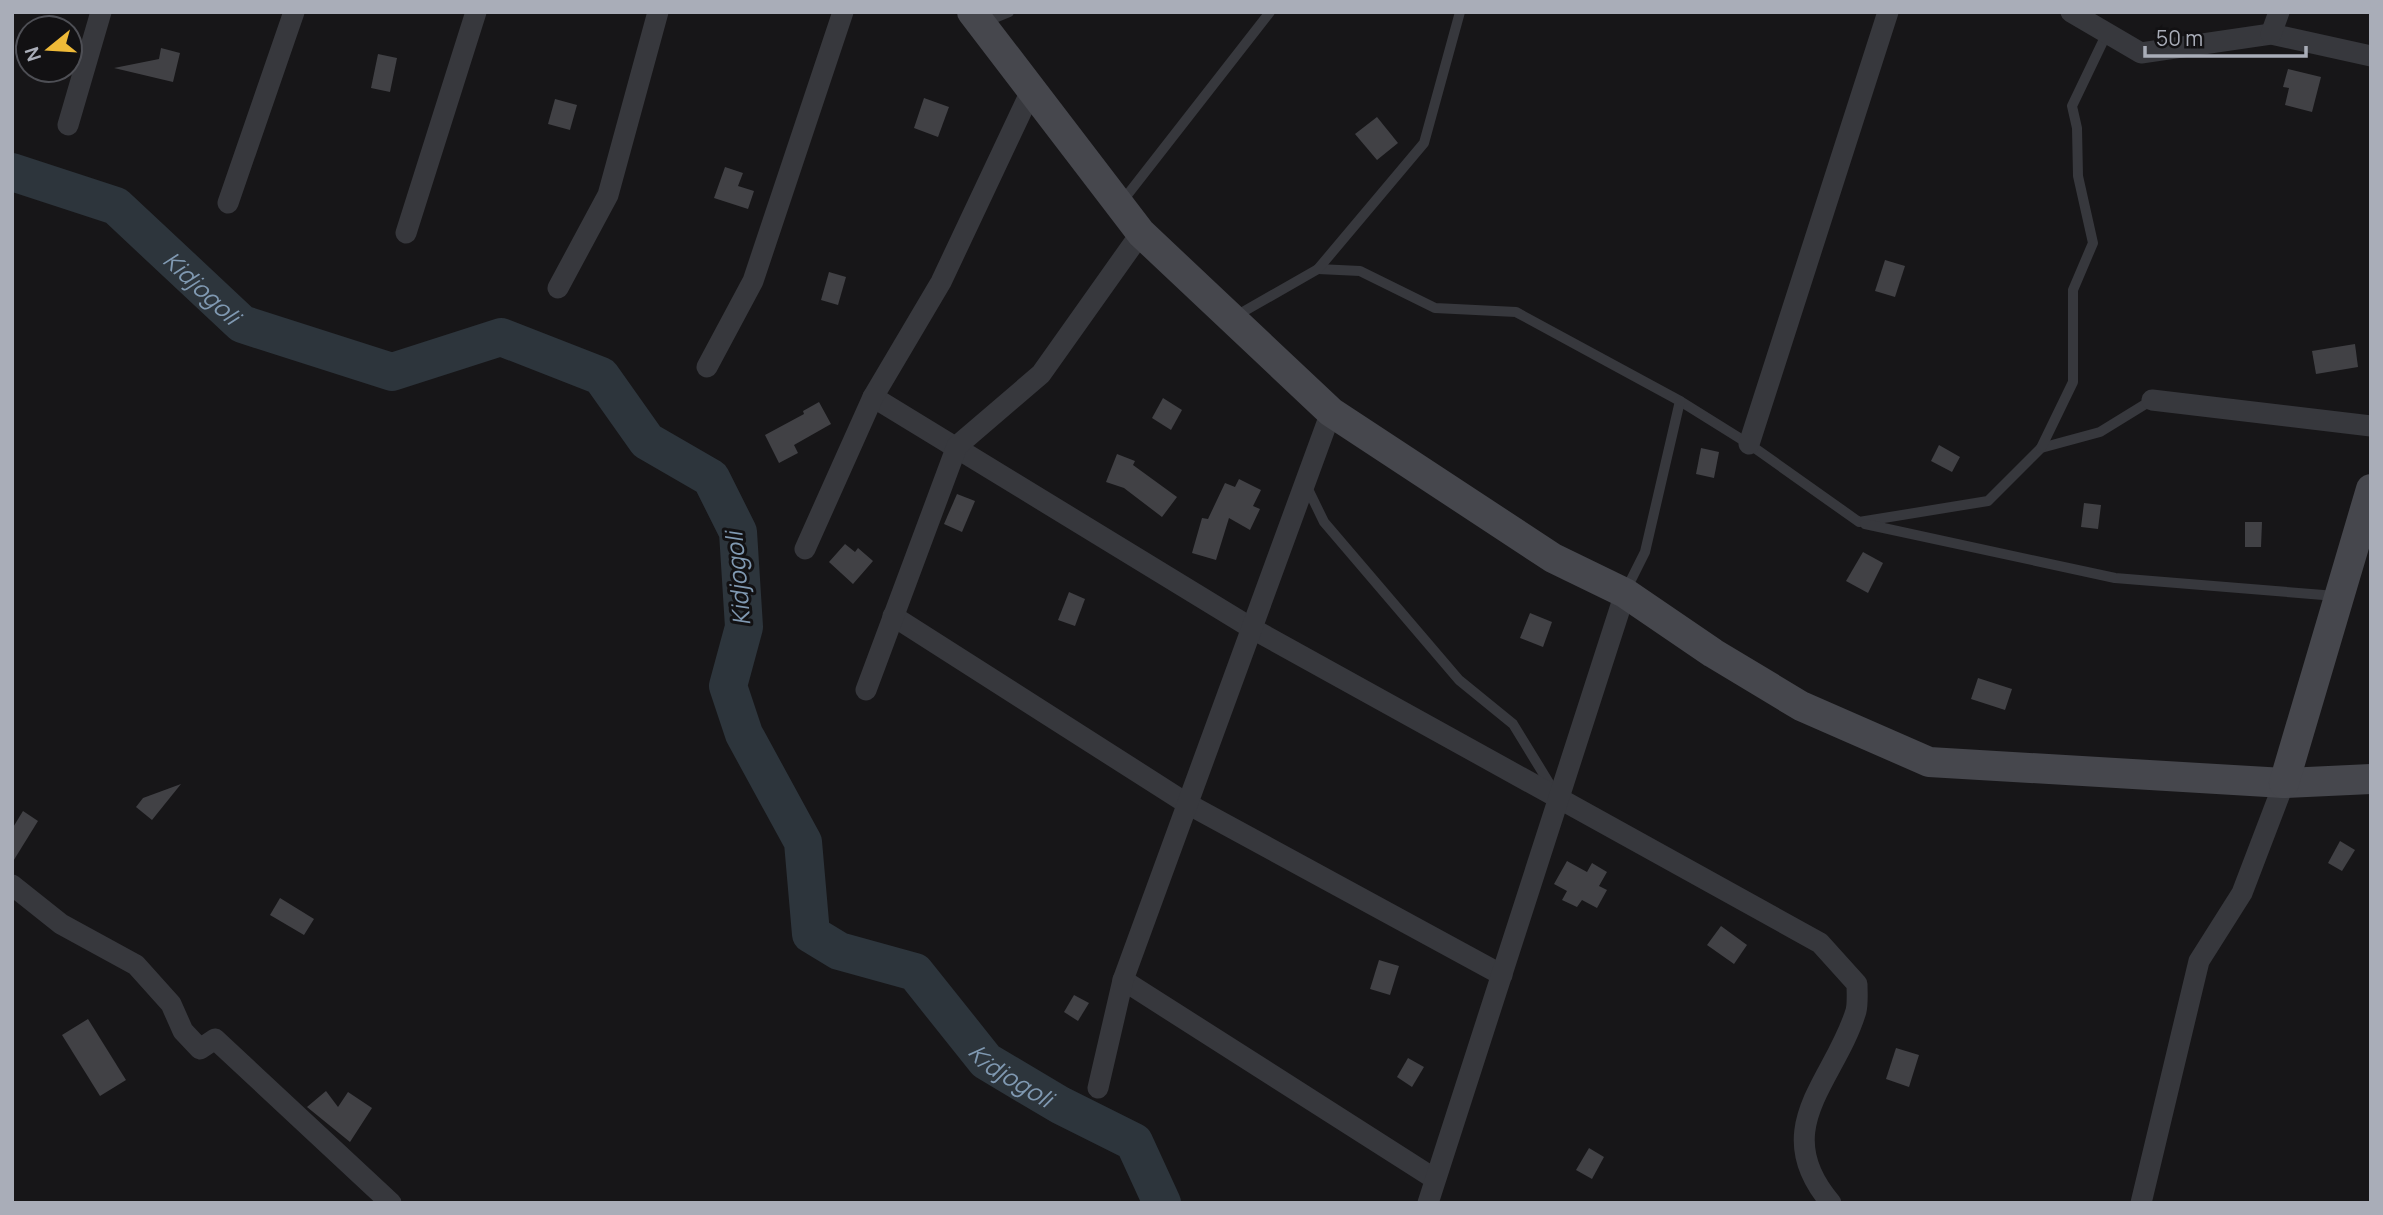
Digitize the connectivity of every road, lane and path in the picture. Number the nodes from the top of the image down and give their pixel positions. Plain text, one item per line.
1 (101, 12) edge
2 (294, 12) edge
3 (476, 12) edge
4 (658, 12) edge
5 (843, 12) edge
6 (1270, 12) edge
7 (1460, 12) edge
8 (1888, 12) edge
9 (2071, 12) edge
10 (2279, 12) edge
11 (988, 16) edge
12 (2107, 33) junction
13 (2272, 34) junction
14 (2371, 56) edge
15 (1032, 89) junction
16 (68, 125) dead end
17 (228, 203) dead end
18 (1120, 205) junction
19 (406, 233) dead end
20 (1141, 233) junction
21 (1318, 269) junction
22 (558, 288) dead end
23 (1231, 318) junction
24 (707, 367) dead end
25 (873, 397) junction
26 (2152, 400) joint
27 (1680, 401) junction
28 (1331, 412) junction
29 (2371, 426) edge
30 (1749, 444) junction
31 (957, 446) junction
32 (2040, 448) junction
33 (1306, 485) junction
34 (2371, 489) edge
35 (1859, 522) junction
36 (806, 549) dead end
37 (1625, 593) junction
38 (2339, 596) junction
39 (893, 616) junction
40 (1253, 629) junction
41 (866, 690) dead end
42 (2371, 779) edge
43 (2284, 783) junction
44 (1560, 800) junction
45 (1186, 803) junction
46 (12, 885) edge
47 (1502, 975) junction
48 (1122, 980) junction
49 (1098, 1088) dead end
50 (1435, 1179) junction
51 (391, 1203) edge
52 (1428, 1203) edge
53 (1831, 1203) edge
54 (2141, 1203) edge

1 - 16 street
2 - 17 street
3 - 19 street
4 - 22 street
5 - 24 street
6 - 18 lane
7 - 21 lane
8 - 30 street
9 - 12 street
10 - 13 street
11 - 15 street
12 - 13 street
12 - 32 lane
13 - 14 street
15 - 18 street
15 - 25 street
18 - 20 street
20 - 23 street
20 - 31 street
21 - 23 lane
21 - 27 lane
23 - 28 street
25 - 31 street
25 - 36 street
26 - 29 street
26 - 32 lane
27 - 30 lane
27 - 37 lane
28 - 33 street
28 - 37 street
30 - 35 lane
31 - 39 street
31 - 40 street
32 - 35 lane
33 - 40 street
33 - 44 lane
34 - 38 street
35 - 38 lane
37 - 43 street
37 - 44 street
38 - 43 street
39 - 41 street
39 - 45 street
40 - 44 street
40 - 45 street
42 - 43 street
43 - 54 street
44 - 47 street
44 - 53 street
45 - 47 street
45 - 48 street
46 - 51 street
47 - 50 street
48 - 49 street
48 - 50 street
50 - 52 street

